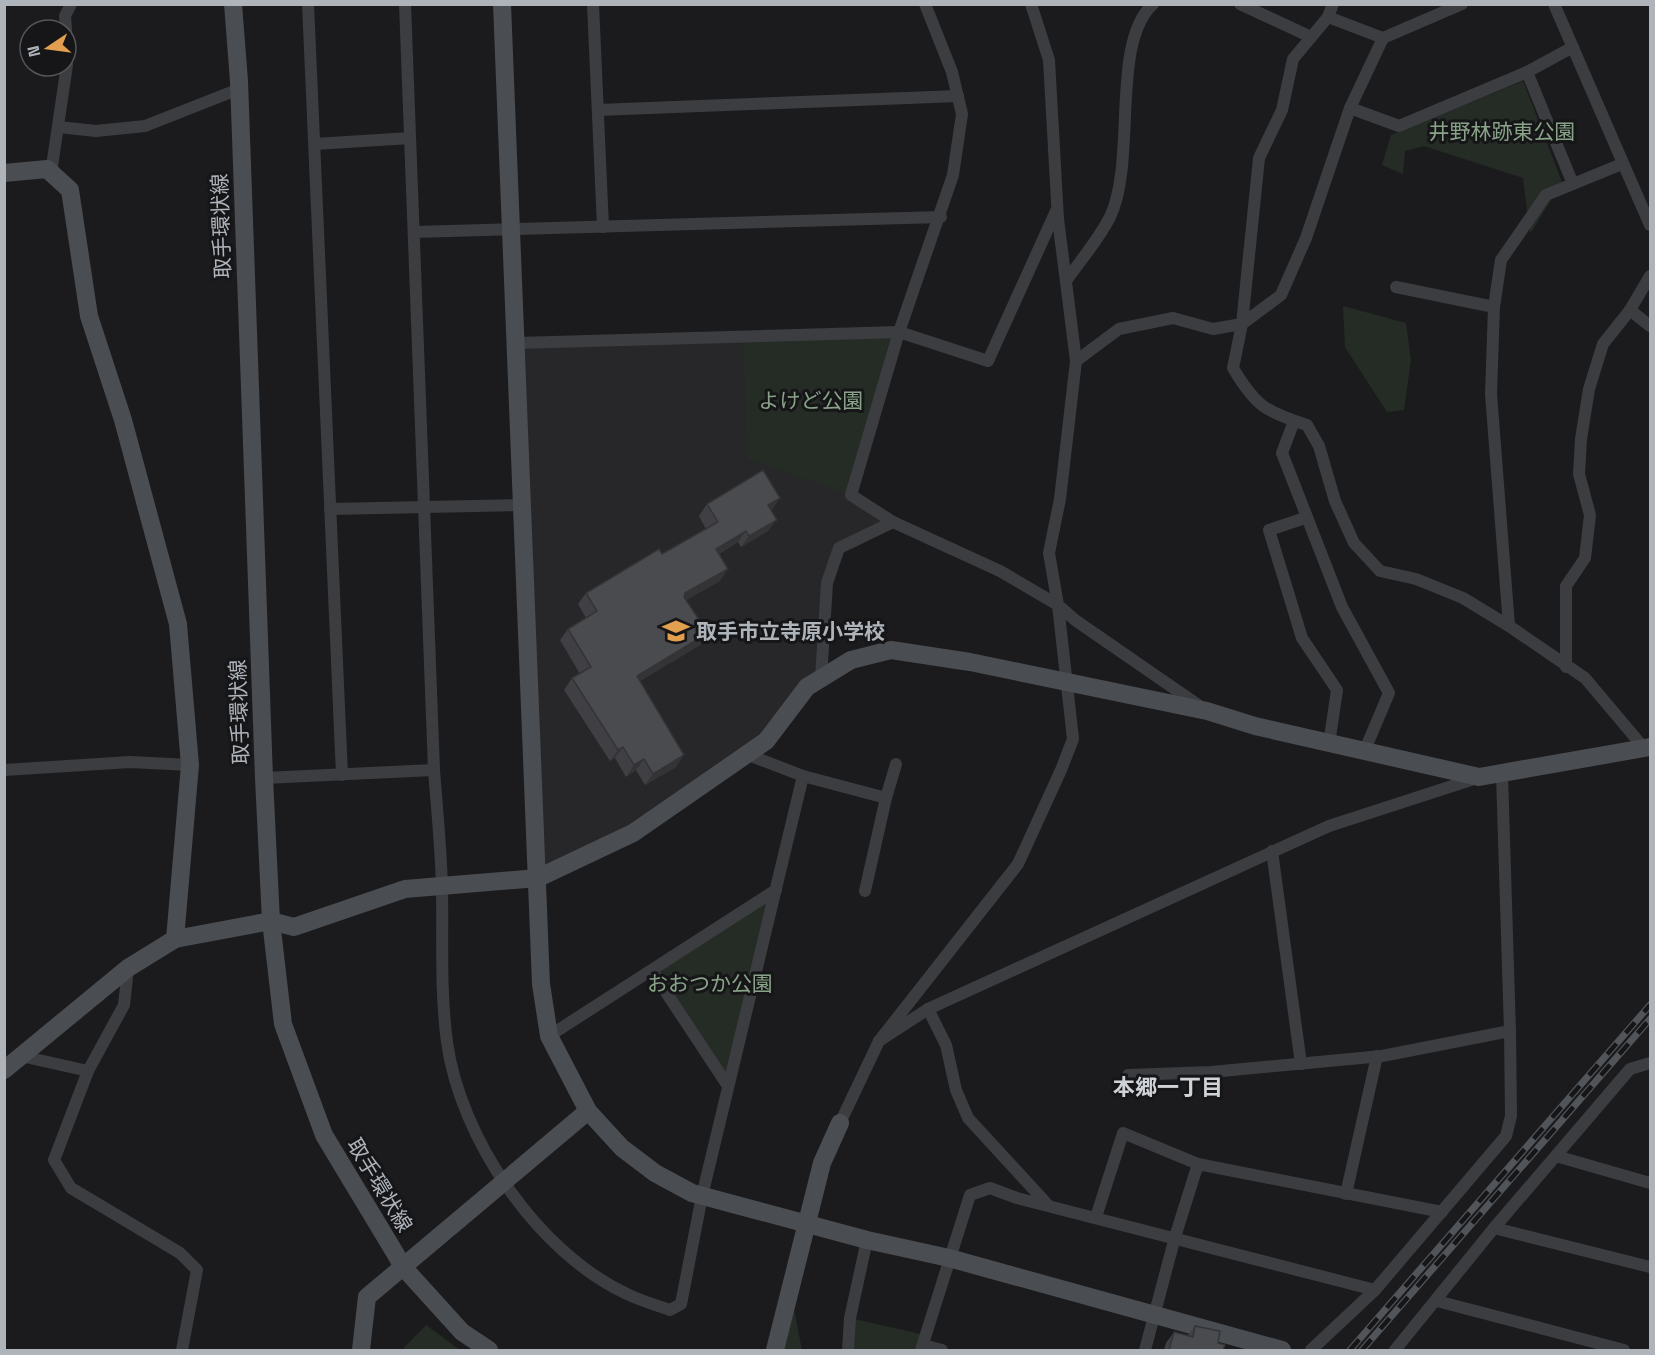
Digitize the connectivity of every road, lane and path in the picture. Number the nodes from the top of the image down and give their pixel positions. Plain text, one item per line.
1 (71, 4) edge
2 (233, 4) edge
3 (308, 4) edge
4 (405, 4) edge
5 (502, 4) edge
6 (593, 4) edge
7 (925, 4) edge
8 (1031, 4) edge
9 (1154, 4) edge
10 (1240, 4) edge
11 (1333, 4) edge
12 (1554, 4) edge
13 (1459, 5) edge
14 (1328, 17) junction
15 (65, 18) edge
16 (1311, 37) junction
17 (1383, 38) junction
18 (1573, 47) junction
19 (1527, 72) junction
20 (65, 78) edge
21 (239, 89) junction
22 (958, 96) junction
23 (1350, 108) junction
24 (598, 110) junction
25 (58, 127) junction
26 (410, 138) junction
27 (315, 144) junction
28 (1622, 164) junction
29 (4, 173) edge
30 (51, 173) junction
31 (1574, 184) junction
32 (1059, 206) junction
33 (941, 217) junction
34 (1650, 225) edge
35 (603, 226) junction
36 (510, 229) junction
37 (414, 232) junction
38 (1650, 276) edge
39 (1066, 281) junction
40 (1396, 286) dead end
41 (1494, 307) junction
42 (1630, 310) junction
43 (1242, 324) junction
44 (1650, 326) edge
45 (898, 332) junction
46 (517, 343) junction
47 (1076, 361) junction
48 (1294, 421) junction
49 (524, 505) junction
50 (425, 506) junction
51 (330, 509) junction
52 (1305, 518) junction
53 (893, 522) junction
54 (1058, 605) junction
55 (1509, 626) junction
56 (1566, 667) junction
57 (821, 678) junction
58 (1068, 684) junction
59 (1207, 711) junction
60 (1329, 744) junction
61 (1647, 747) edge
62 (1364, 752) junction
63 (746, 754) junction
64 (896, 764) dead end
65 (190, 765) junction
66 (4, 770) edge
67 (434, 770) junction
68 (341, 774) junction
69 (1503, 775) junction
70 (803, 776) junction
71 (1479, 777) junction
72 (264, 778) junction
73 (886, 798) junction
74 (1272, 851) junction
75 (538, 878) junction
76 (441, 887) junction
77 (776, 890) junction
78 (865, 891) dead end
79 (271, 921) junction
80 (175, 939) junction
81 (128, 968) junction
82 (652, 971) junction
83 (928, 1008) junction
84 (1510, 1031) junction
85 (549, 1036) junction
86 (879, 1041) junction
87 (21, 1056) junction
88 (1377, 1056) junction
89 (1650, 1063) edge
90 (1301, 1064) junction
91 (4, 1070) edge
92 (88, 1071) junction
93 (1128, 1075) dead end
94 (728, 1086) junction
95 (588, 1111) junction
96 (840, 1123) joint
97 (1556, 1155) junction
98 (1198, 1164) junction
99 (503, 1181) junction
100 (1650, 1183) edge
101 (1346, 1194) junction
102 (702, 1196) junction
103 (1049, 1206) junction
104 (1442, 1212) junction
105 (1096, 1217) junction
106 (805, 1223) junction
107 (1494, 1228) junction
108 (1174, 1237) junction
109 (867, 1240) junction
110 (949, 1258) junction
111 (1650, 1267) edge
112 (404, 1268) junction
113 (1375, 1290) junction
114 (1437, 1300) junction
115 (1154, 1316) junction
116 (922, 1348) edge
117 (183, 1350) edge
118 (362, 1350) edge
119 (489, 1350) edge
120 (775, 1350) edge
121 (849, 1350) edge
122 (942, 1350) edge
123 (1145, 1350) edge
124 (1282, 1350) edge
125 (1311, 1350) edge
126 (1395, 1350) edge
127 (1624, 1350) edge

1 - 15 street
2 - 21 street, 取手環状線
3 - 27 street
4 - 26 street
5 - 36 street
6 - 24 street
7 - 22 street
8 - 32 street
9 - 39 street
10 - 16 street
11 - 14 street
12 - 18 street
13 - 17 street
14 - 16 street
14 - 17 street
16 - 43 street
17 - 23 street
18 - 19 street
18 - 28 street
19 - 23 street
19 - 31 street
20 - 25 street
21 - 25 street
21 - 72 street, 取手環状線
22 - 24 street
22 - 33 street
23 - 43 street
24 - 35 street
25 - 30 street
26 - 27 street
26 - 37 street
27 - 51 street
28 - 31 street
28 - 34 street
29 - 30 street
30 - 65 street
31 - 41 street
32 - 39 street
32 - 45 street
33 - 35 street
33 - 45 street
35 - 36 street
36 - 37 street
36 - 46 street
37 - 50 street
38 - 42 street
39 - 47 street
40 - 41 street
41 - 55 street
42 - 44 street
42 - 56 street
43 - 47 street
43 - 48 street
45 - 46 street
45 - 53 street
46 - 49 street
47 - 54 street
48 - 52 street
48 - 55 street
49 - 50 street
49 - 75 street
50 - 51 street
50 - 67 street
51 - 68 street
52 - 60 street
52 - 62 street
53 - 54 street
53 - 57 street
54 - 58 street
54 - 59 street
55 - 56 street
56 - 61 street
57 - 58 street
57 - 63 street
58 - 59 street
58 - 86 street
59 - 60 street
60 - 62 street
61 - 69 street
62 - 71 street
63 - 70 street
63 - 75 street
64 - 73 street
65 - 66 street
65 - 80 street
67 - 68 street
67 - 76 street
68 - 72 street
69 - 71 street
69 - 84 street
70 - 73 street
70 - 77 street
71 - 74 street
72 - 79 street, 取手環状線
73 - 78 street
74 - 83 street
74 - 90 street
75 - 76 street
75 - 85 street
76 - 79 street
76 - 99 street
77 - 82 street
77 - 94 street
79 - 80 street
79 - 112 street, 取手環状線
80 - 81 street
81 - 87 street
81 - 92 street
82 - 85 street
82 - 94 street
83 - 86 street
83 - 103 street
84 - 88 street
84 - 104 street
85 - 95 street
86 - 96 street
87 - 91 street
87 - 92 street
88 - 90 street
88 - 101 street
89 - 97 street
90 - 93 street
92 - 117 street
94 - 102 street
95 - 99 street
95 - 102 street
96 - 106 street
97 - 100 street
97 - 107 street
98 - 101 street
98 - 105 street
98 - 108 street
99 - 102 street
99 - 112 street
101 - 104 street
102 - 106 street
103 - 105 street
103 - 110 street
104 - 113 street
105 - 108 street
106 - 109 street
106 - 120 street
107 - 111 street
107 - 114 street
108 - 113 street
108 - 115 street
109 - 110 street
109 - 121 street
110 - 115 street
110 - 116 street
112 - 118 street
112 - 119 street, 取手環状線
113 - 125 street
114 - 126 street
114 - 127 street
115 - 123 street
115 - 124 street
116 - 122 street

